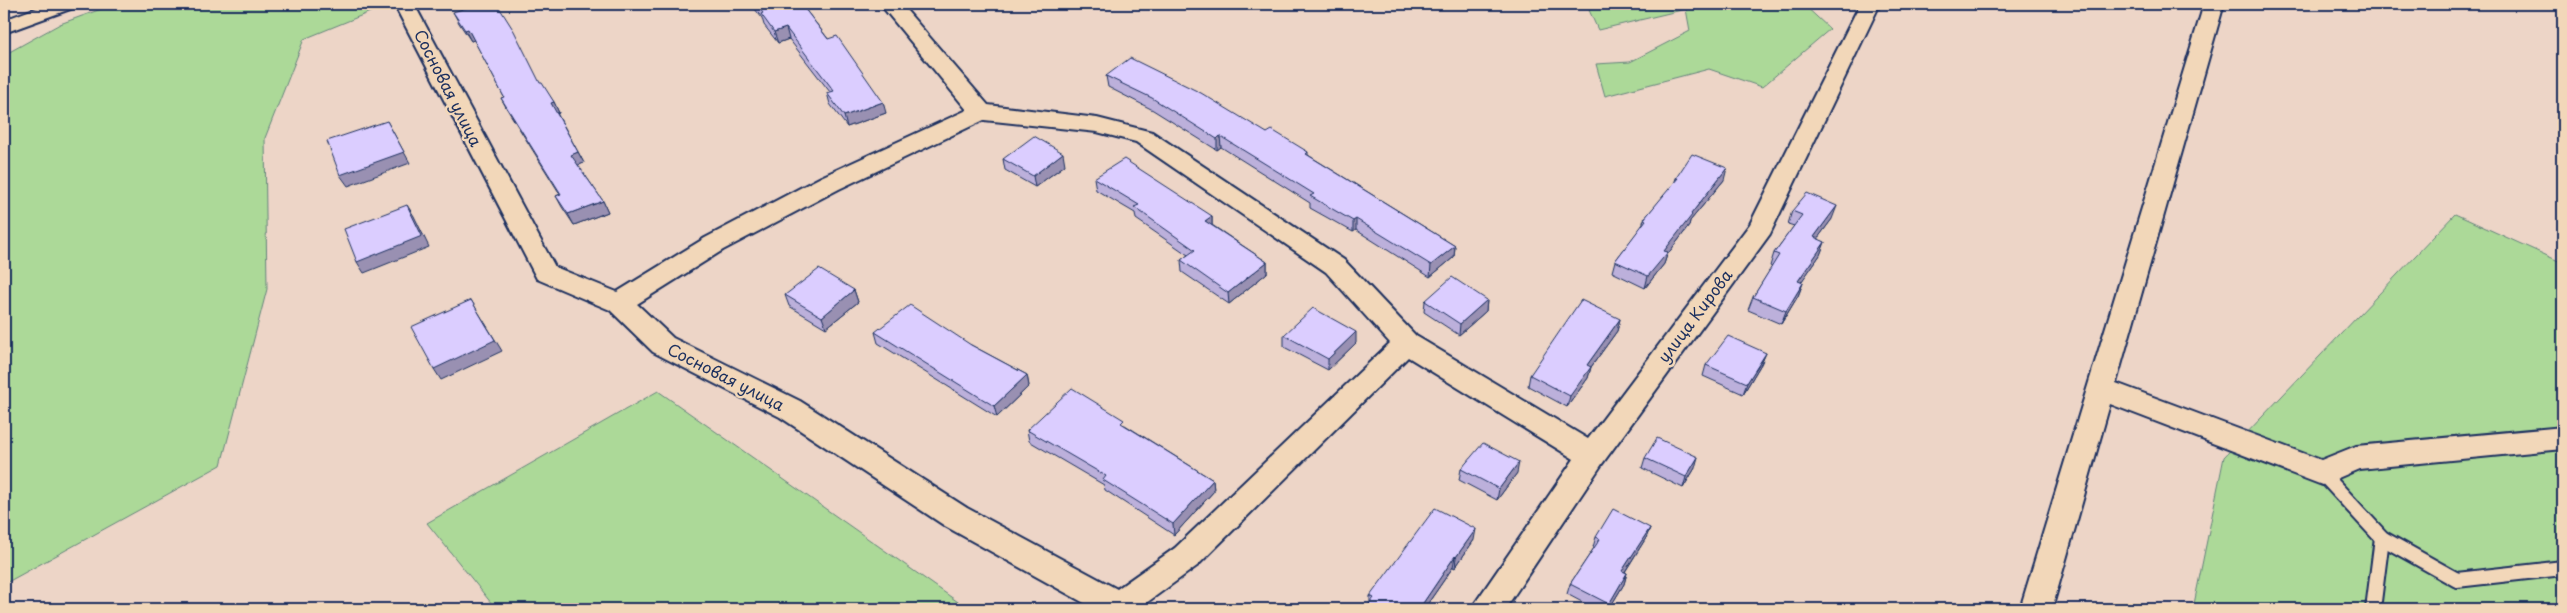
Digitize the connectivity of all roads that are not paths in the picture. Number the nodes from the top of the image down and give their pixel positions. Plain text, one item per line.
1 (66, 4) edge
2 (404, 4) edge
3 (890, 4) edge
4 (1870, 4) edge
5 (2214, 4) edge
6 (4, 27) edge
7 (981, 112) junction
8 (619, 303) junction
9 (1406, 343) junction
10 (2100, 389) junction
11 (2563, 438) edge
12 (1592, 456) junction
13 (2322, 473) junction
14 (2382, 538) junction
15 (2563, 568) edge
16 (1487, 609) edge
17 (2036, 609) edge
18 (2373, 609) edge

1 - 6 street
2 - 8 street, Сосновая улица
3 - 7 street
4 - 12 street, улица Кирова
5 - 10 street
7 - 8 street
7 - 9 street
8 - 9 street, Сосновая улица
9 - 12 street
10 - 13 street
10 - 17 street
11 - 13 street
12 - 16 street, улица Кирова
13 - 14 lane
14 - 15 lane
14 - 18 lane

